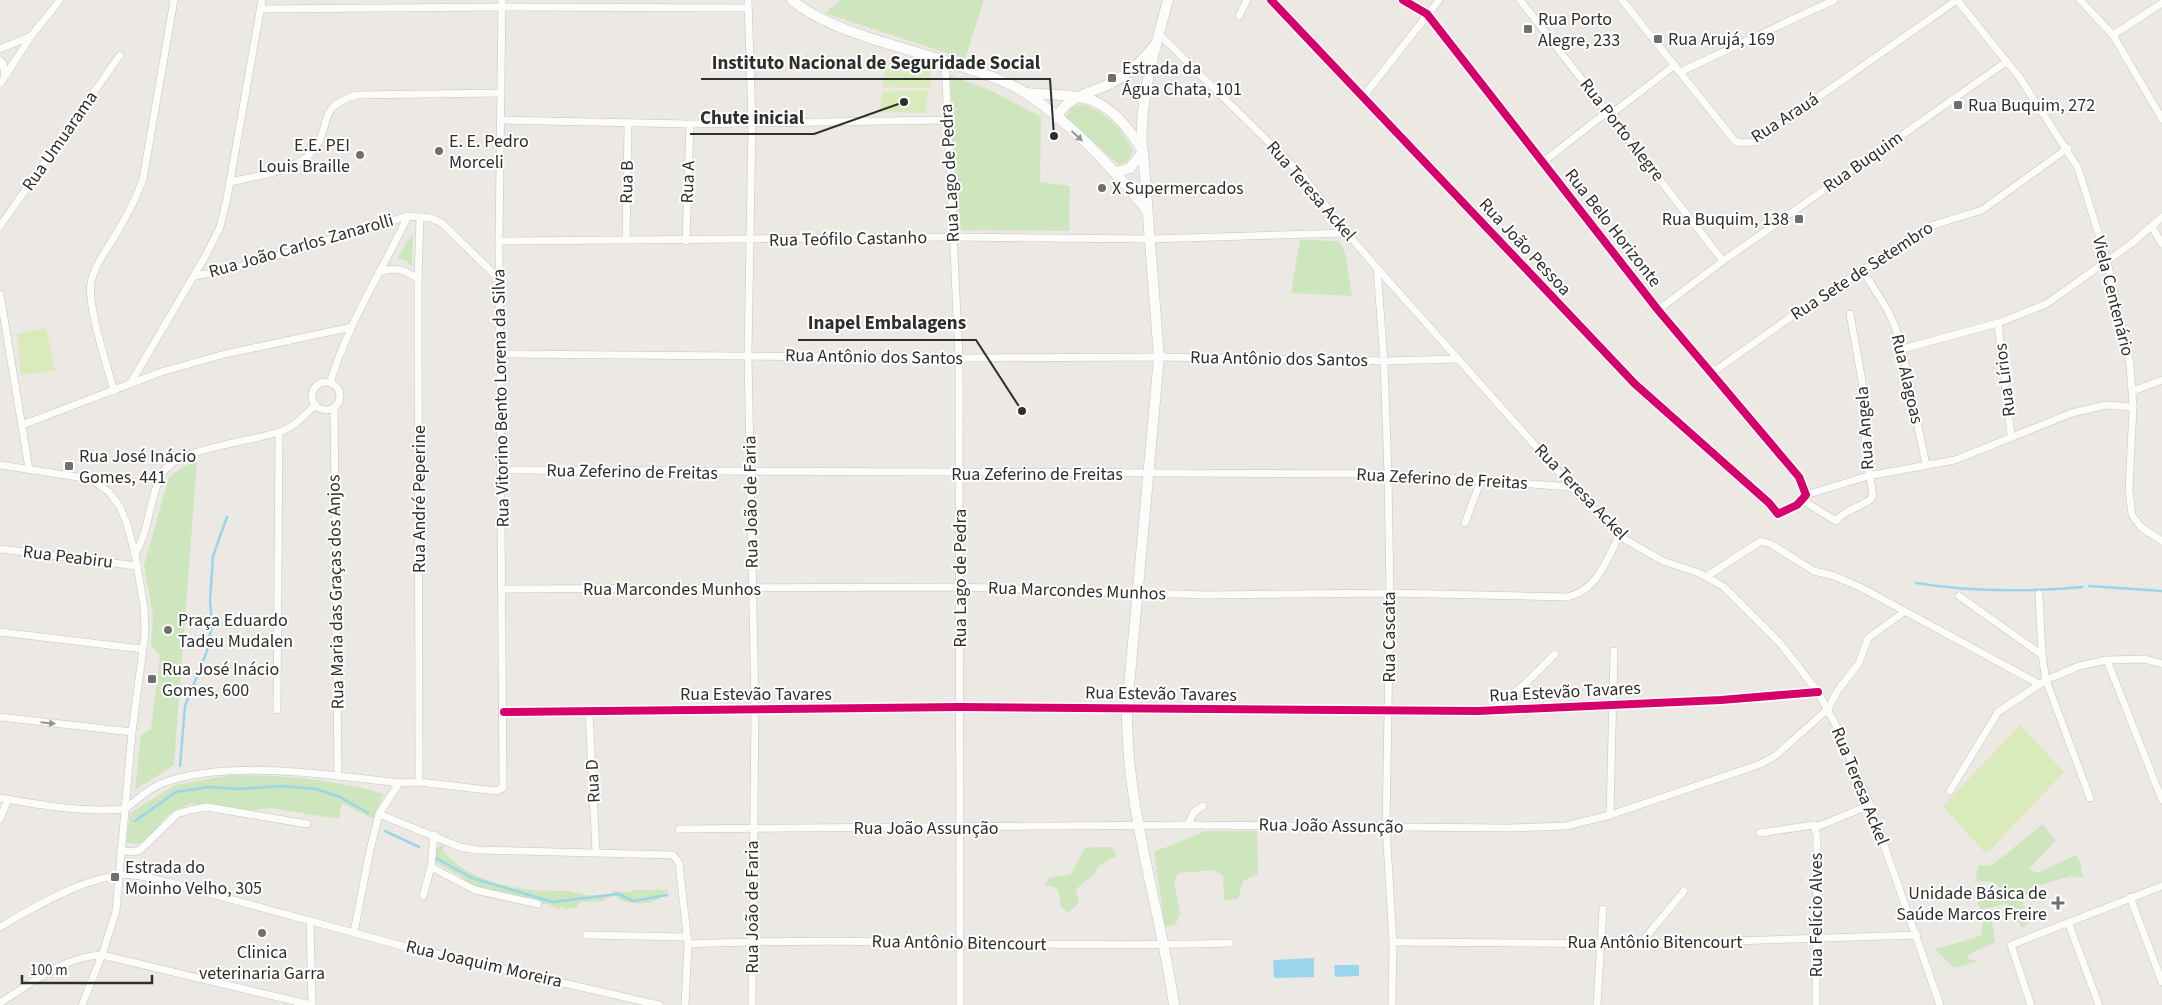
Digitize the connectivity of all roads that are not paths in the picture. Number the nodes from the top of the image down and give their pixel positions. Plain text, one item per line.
1 (60, 0) edge
2 (174, 0) edge
3 (262, 0) edge
4 (792, 0) edge
5 (1168, 0) edge
6 (1247, 0) edge
7 (1271, 0) edge
8 (1403, 0) edge
9 (1439, 0) edge
10 (1520, 0) edge
11 (1622, 0) edge
12 (1834, 0) edge
13 (1957, 0) edge
14 (2080, 0) edge
15 (502, 3) edge
16 (613, 3) edge
17 (2162, 3) edge
18 (748, 4) edge
19 (260, 9) junction
20 (1427, 14) junction
21 (1239, 16) dead end
22 (2113, 35) junction
23 (31, 36) junction
24 (1158, 39) junction
25 (0, 49) edge
26 (120, 55) dead end
27 (0, 60) edge
28 (945, 61) junction
29 (2006, 62) junction
30 (1675, 65) junction
31 (1680, 72) junction
32 (6, 76) junction
33 (0, 84) edge
34 (501, 93) junction
35 (1026, 93) junction
36 (1078, 97) junction
37 (1363, 97) junction
38 (1608, 113) junction
39 (1057, 118) junction
40 (2162, 119) edge
41 (500, 120) junction
42 (947, 120) junction
43 (752, 122) junction
44 (628, 124) junction
45 (690, 124) junction
46 (2068, 148) junction
47 (1143, 152) junction
48 (1543, 162) junction
49 (1117, 172) junction
50 (230, 182) junction
51 (1146, 209) junction
52 (408, 216) junction
53 (420, 217) junction
54 (2162, 217) edge
55 (0, 226) edge
56 (2152, 227) junction
57 (1347, 233) junction
58 (952, 237) junction
59 (1150, 238) junction
60 (626, 240) junction
61 (751, 240) junction
62 (499, 241) junction
63 (686, 241) junction
64 (2162, 244) edge
65 (1723, 261) junction
66 (2107, 261) junction
67 (1377, 268) junction
68 (1863, 271) junction
69 (382, 272) junction
70 (194, 276) junction
71 (418, 279) junction
72 (499, 279) junction
73 (0, 294) edge
74 (1658, 310) junction
75 (1850, 314) dead end
76 (1998, 323) junction
77 (352, 326) junction
78 (1902, 349) junction
79 (500, 354) junction
80 (748, 356) junction
81 (1159, 356) junction
82 (959, 358) junction
83 (1458, 359) junction
84 (1384, 361) junction
85 (1712, 373) junction
86 (2162, 380) edge
87 (330, 383) junction
88 (130, 384) junction
89 (114, 391) junction
90 (2133, 391) junction
91 (316, 405) junction
92 (2133, 406) junction
93 (334, 408) junction
94 (22, 425) junction
95 (279, 432) junction
96 (2011, 436) junction
97 (0, 465) edge
98 (1926, 465) junction
99 (29, 469) junction
100 (502, 470) junction
101 (751, 473) junction
102 (961, 474) junction
103 (1150, 474) junction
104 (1388, 474) junction
105 (1868, 476) junction
106 (1481, 480) junction
107 (1572, 487) junction
108 (1804, 498) junction
109 (1465, 523) dead end
110 (1619, 536) junction
111 (2162, 542) edge
112 (0, 549) edge
113 (135, 554) junction
114 (137, 566) junction
115 (1707, 576) junction
116 (959, 587) junction
117 (503, 589) junction
118 (752, 590) junction
119 (1138, 593) junction
120 (1390, 593) junction
121 (2039, 594) dead end
122 (1959, 596) dead end
123 (1904, 612) junction
124 (0, 632) edge
125 (142, 649) junction
126 (1614, 651) dead end
127 (1555, 654) dead end
128 (2042, 655) junction
129 (2107, 660) junction
130 (2162, 664) edge
131 (2046, 680) junction
132 (2039, 684) junction
133 (1818, 692) junction
134 (1614, 705) junction
135 (959, 707) junction
136 (755, 708) junction
137 (1828, 708) junction
138 (1127, 709) junction
139 (277, 710) dead end
140 (590, 710) junction
141 (1491, 710) junction
142 (1388, 711) junction
143 (504, 712) junction
144 (0, 717) edge
145 (132, 732) junction
146 (338, 776) junction
147 (419, 782) junction
148 (400, 783) junction
149 (1950, 791) dead end
150 (2090, 798) dead end
151 (4, 799) edge
152 (2162, 800) edge
153 (1870, 804) junction
154 (1203, 806) dead end
155 (125, 808) junction
156 (380, 814) junction
157 (1, 815) edge
158 (1610, 816) junction
159 (306, 824) dead end
160 (1188, 825) junction
161 (1814, 825) junction
162 (1138, 826) junction
163 (1386, 827) junction
164 (960, 828) junction
165 (679, 829) dead end
166 (752, 829) junction
167 (1760, 833) dead end
168 (434, 835) junction
169 (120, 850) junction
170 (596, 852) junction
171 (431, 867) junction
172 (119, 876) junction
173 (2162, 886) edge
174 (1684, 891) dead end
175 (423, 896) dead end
176 (2130, 898) junction
177 (538, 904) dead end
178 (1603, 909) dead end
179 (310, 921) junction
180 (2068, 922) junction
181 (0, 926) edge
182 (354, 932) junction
183 (586, 934) dead end
184 (1917, 936) junction
185 (1816, 940) junction
186 (688, 941) junction
187 (751, 941) junction
188 (1393, 942) junction
189 (1230, 943) dead end
190 (1601, 943) junction
191 (960, 944) junction
192 (1640, 944) junction
193 (1165, 946) junction
194 (102, 955) junction
195 (2162, 982) edge
196 (0, 1003) edge
197 (82, 1005) edge
198 (312, 1005) edge
199 (659, 1005) edge
200 (685, 1005) edge
201 (752, 1005) edge
202 (960, 1005) edge
203 (1174, 1005) edge
204 (1392, 1005) edge
205 (1597, 1005) edge
206 (1816, 1005) edge
207 (1940, 1005) edge
208 (2031, 1005) edge
209 (2099, 1005) edge

1 - 23 street
2 - 89 street
3 - 19 street
4 - 28 main road
5 - 24 main road
6 - 21 street
7 - 37 street, Rua João Pessoa
8 - 20 street, Rua Belo Horizonte
9 - 20 street
10 - 38 street, Rua Porto Alegre
11 - 30 street, Rua Arauá
12 - 31 street
13 - 29 street
13 - 31 street, Rua Arauá
14 - 22 street
15 - 16 street
15 - 19 street
15 - 34 street, Rua Vitorino Bento Lorena da Silva
16 - 18 street
17 - 22 street
18 - 43 street, Rua João de Faria
19 - 50 street
20 - 37 street
20 - 48 street, Rua Belo Horizonte
22 - 40 street
23 - 25 street
23 - 32 street
24 - 36 main road
24 - 47 main road
24 - 57 street, Rua Teresa Ackel
26 - 55 street, Rua Umuarama
27 - 32 street
28 - 35 main road
28 - 42 street, Rua Lago de Pedra
29 - 46 street, Viela Centenário
29 - 65 street, Rua Buquim
30 - 31 street, Rua Arauá
30 - 38 street
32 - 33 street
34 - 41 street, Rua Vitorino Bento Lorena da Silva
34 - 50 street
35 - 36 main road
35 - 39 main road
36 - 39 main road
36 - 47 main road
37 - 108 street, Rua João Pessoa
38 - 48 street
38 - 65 street, Rua Porto Alegre
39 -> 49 main road
41 - 44 street
41 - 62 street, Rua Vitorino Bento Lorena da Silva
42 - 43 street
42 - 58 street, Rua Lago de Pedra
43 - 45 street
43 - 61 street, Rua João de Faria
44 - 45 street
44 - 60 street, Rua B
45 - 63 street, Rua A
46 - 66 street, Viela Centenário
46 - 68 street, Rua Sete de Setembro
47 - 49 main road
47 - 51 main road
48 - 74 street, Rua Belo Horizonte
49 - 51 main road
50 - 70 street
51 - 59 main road
52 - 53 street
52 - 69 street
52 - 70 street, Rua João Carlos Zanarolli
53 - 71 street, Rua André Peperine
53 - 72 street
54 - 56 street
56 - 64 street
56 - 66 street
57 - 59 street, Rua Teófilo Castanho
57 - 67 street, Rua Teresa Ackel
58 - 59 street, Rua Teófilo Castanho
58 - 61 street, Rua Teófilo Castanho
58 - 82 street, Rua Lago de Pedra
59 - 81 main road
60 - 62 street, Rua Teófilo Castanho
60 - 63 street, Rua Teófilo Castanho
61 - 63 street, Rua Teófilo Castanho
61 - 80 street, Rua João de Faria
62 - 72 street, Rua Vitorino Bento Lorena da Silva
65 - 74 street, Rua Buquim
66 - 76 street
66 - 90 street, Viela Centenário
67 - 83 street, Rua Teresa Ackel
67 - 84 street, Rua Cascata
68 - 78 street, Rua Alagoas
68 - 85 street, Rua Sete de Setembro
69 - 71 street
69 - 77 street
70 - 88 street
71 - 147 street, Rua André Peperine
72 - 79 street, Rua Vitorino Bento Lorena da Silva
73 - 94 street
74 - 85 street, Rua Belo Horizonte
75 - 105 street, Rua Angela
76 - 78 street
76 - 96 street, Rua Lírios
77 - 87 street
77 - 88 street
78 - 98 street, Rua Alagoas
79 - 80 street, Rua Antônio dos Santos
79 - 100 street, Rua Vitorino Bento Lorena da Silva
80 - 82 street, Rua Antônio dos Santos
80 - 101 street, Rua João de Faria
81 - 82 street, Rua Antônio dos Santos
81 - 84 street, Rua Antônio dos Santos
81 - 103 main road
82 - 102 street, Rua Lago de Pedra
83 - 84 street, Rua Antônio dos Santos
83 - 107 street, Rua Teresa Ackel
84 - 104 street, Rua Cascata
85 - 108 street, Rua Belo Horizonte
86 - 90 street
87 - 91 street
87 - 93 street
88 - 89 street
89 - 94 street
90 - 92 street, Viela Centenário
91 - 93 street
91 - 95 street
92 - 96 street
92 - 111 street, Viela Centenário
93 - 146 street, Rua Maria das Graças dos Anjos
94 - 99 street
95 - 113 street
95 - 139 street
96 - 98 street
97 - 99 street
98 - 105 street
99 - 113 street
100 - 101 street, Rua Zeferino de Freitas
100 - 117 street, Rua Vitorino Bento Lorena da Silva
101 - 102 street, Rua Zeferino de Freitas
101 - 118 street, Rua João de Faria
102 - 103 street, Rua Zeferino de Freitas
102 - 116 street, Rua Lago de Pedra
103 - 104 street, Rua Zeferino de Freitas
103 - 119 main road
104 - 106 street, Rua Zeferino de Freitas
104 - 120 street, Rua Cascata
105 - 108 street
105 - 108 street, Rua Angela
106 - 107 street, Rua Zeferino de Freitas
106 - 109 street
107 - 110 street, Rua Teresa Ackel
110 - 115 street, Rua Teresa Ackel
110 - 120 street, Rua Marcondes Munhos
112 - 114 street, Rua Peabiru
113 - 114 street
114 - 125 street
115 - 123 street
115 - 133 street, Rua Teresa Ackel
116 - 118 street, Rua Marcondes Munhos
116 - 119 street, Rua Marcondes Munhos
116 - 135 street, Rua Lago de Pedra
117 - 118 street, Rua Marcondes Munhos
117 - 143 street, Rua Vitorino Bento Lorena da Silva
118 - 136 street, Rua João de Faria
119 - 120 street, Rua Marcondes Munhos
119 - 138 main road
120 - 142 street, Rua Cascata
121 - 128 street
122 - 128 street
123 - 132 street
123 - 137 street, Rua João Assunção
124 - 125 street
125 - 145 street
126 - 134 street
127 - 141 street
128 - 131 street
129 - 130 street
129 - 131 street
129 - 152 street
131 - 132 street
131 - 150 street
132 - 149 street
133 - 134 street, Rua Estevão Tavares
133 - 137 street, Rua Teresa Ackel
134 - 141 street, Rua Estevão Tavares
134 - 158 street
135 - 136 street, Rua Estevão Tavares
135 - 138 street, Rua Estevão Tavares
135 - 164 street, Rua Lago de Pedra
136 - 140 street, Rua Estevão Tavares
136 - 166 street, Rua João de Faria
137 - 153 street, Rua Teresa Ackel
137 - 158 street, Rua João Assunção
138 - 142 street, Rua Estevão Tavares
138 - 162 main road
140 - 143 street, Rua Estevão Tavares
140 - 170 street, Rua D
141 - 142 street, Rua Estevão Tavares
142 - 163 street, Rua Cascata
143 - 147 street, Rua Vitorino Bento Lorena da Silva
144 -> 145 street
145 - 155 street
146 - 148 street
146 - 155 street
147 - 148 street
148 - 156 street
151 - 155 street
151 - 157 street
153 - 161 street, Rua Felício Alves
153 - 184 street, Rua Teresa Ackel
154 - 160 street
155 - 169 street
156 - 168 street
156 - 182 street
158 - 163 street, Rua João Assunção
159 - 169 street
160 - 162 street, Rua João Assunção
160 - 163 street, Rua João Assunção
161 - 167 street, Rua Felício Alves
161 - 185 street, Rua Felício Alves
162 - 164 street, Rua João Assunção
162 - 193 main road
163 - 188 street, Rua Cascata
164 - 166 street, Rua João Assunção
164 - 191 street, Rua Lago de Pedra
165 - 166 street, Rua João Assunção
166 - 187 street, Rua João de Faria
168 - 170 street
168 - 171 street
169 - 172 street
170 - 186 street
171 - 175 street
171 - 177 street
172 - 179 street, Rua Joaquim Moreira
172 - 181 street, Rua Joaquim Moreira
172 - 194 street
173 - 176 street
174 - 192 street
176 - 180 street
176 - 195 street
178 - 190 street
179 - 182 street, Rua Joaquim Moreira
179 - 198 street
180 - 208 street
180 - 209 street
182 - 199 street, Rua Joaquim Moreira
183 - 186 street, Rua Antônio Bitencourt
184 - 185 street, Rua Antônio Bitencourt
184 - 207 street, Rua Teresa Ackel
185 - 192 street, Rua Antônio Bitencourt
185 - 206 street, Rua Felício Alves
186 - 187 street, Rua Antônio Bitencourt
186 - 200 street
187 - 191 street, Rua Antônio Bitencourt
187 - 201 street, Rua João de Faria
188 - 190 street, Rua Antônio Bitencourt
188 - 204 street, Rua Cascata
189 - 193 street, Rua Antônio Bitencourt
190 - 192 street, Rua Antônio Bitencourt
190 - 205 street
191 - 193 street, Rua Antônio Bitencourt
191 - 202 street, Rua Lago de Pedra
193 - 203 main road
194 - 196 street
194 - 197 street
194 - 198 street

